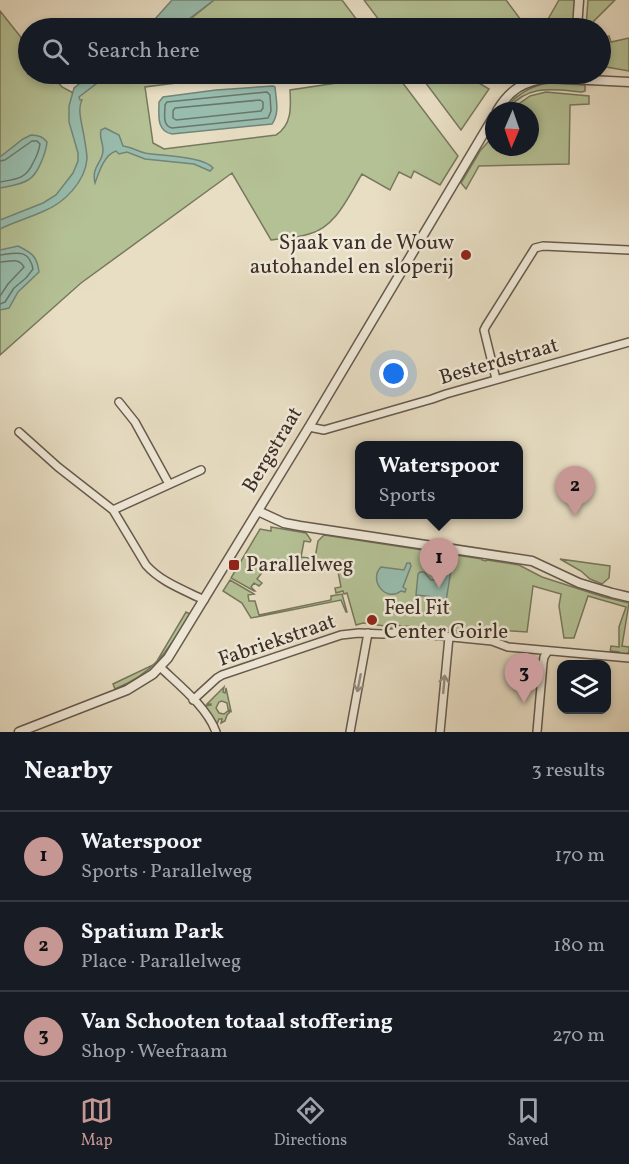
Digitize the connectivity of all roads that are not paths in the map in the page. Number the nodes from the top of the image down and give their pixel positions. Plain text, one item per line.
1 (579, 0) edge
2 (578, 18) edge
3 (611, 80) edge
4 (629, 82) edge
5 (523, 84) edge
6 (502, 102) edge
7 (485, 131) edge
8 (629, 250) edge
9 (629, 342) edge
10 (496, 379) junction
11 (119, 402) dead end
12 (309, 427) junction
13 (20, 432) dead end
14 (201, 470) dead end
15 (169, 484) junction
16 (113, 510) junction
17 (258, 511) junction
18 (629, 597) edge
19 (204, 600) junction
20 (368, 633) junction
21 (448, 637) junction
22 (548, 651) junction
23 (629, 658) edge
24 (160, 667) junction
25 (194, 700) junction
26 (19, 732) edge
27 (216, 732) edge
28 (350, 732) edge
29 (440, 732) edge
30 (537, 732) edge

1 - 2 street
3 - 4 street
5 - 6 street
7 - 12 street, Bergstraat
8 - 10 street
9 - 10 street, Besterdstraat
10 - 12 street, Besterdstraat
11 - 15 street
12 - 17 street, Bergstraat
13 - 16 street
14 - 15 street
15 - 16 street
16 - 19 street
17 - 18 street
17 - 19 street, Bergstraat
19 - 24 street, Bergstraat
20 - 21 street, Fabriekstraat
20 - 25 street, Fabriekstraat
20 -> 28 street
21 - 22 street, Fabriekstraat
29 -> 21 street
22 - 23 street, Fabriekstraat
22 - 30 street
24 - 25 street
24 - 26 street, Bergstraat
25 - 27 street

